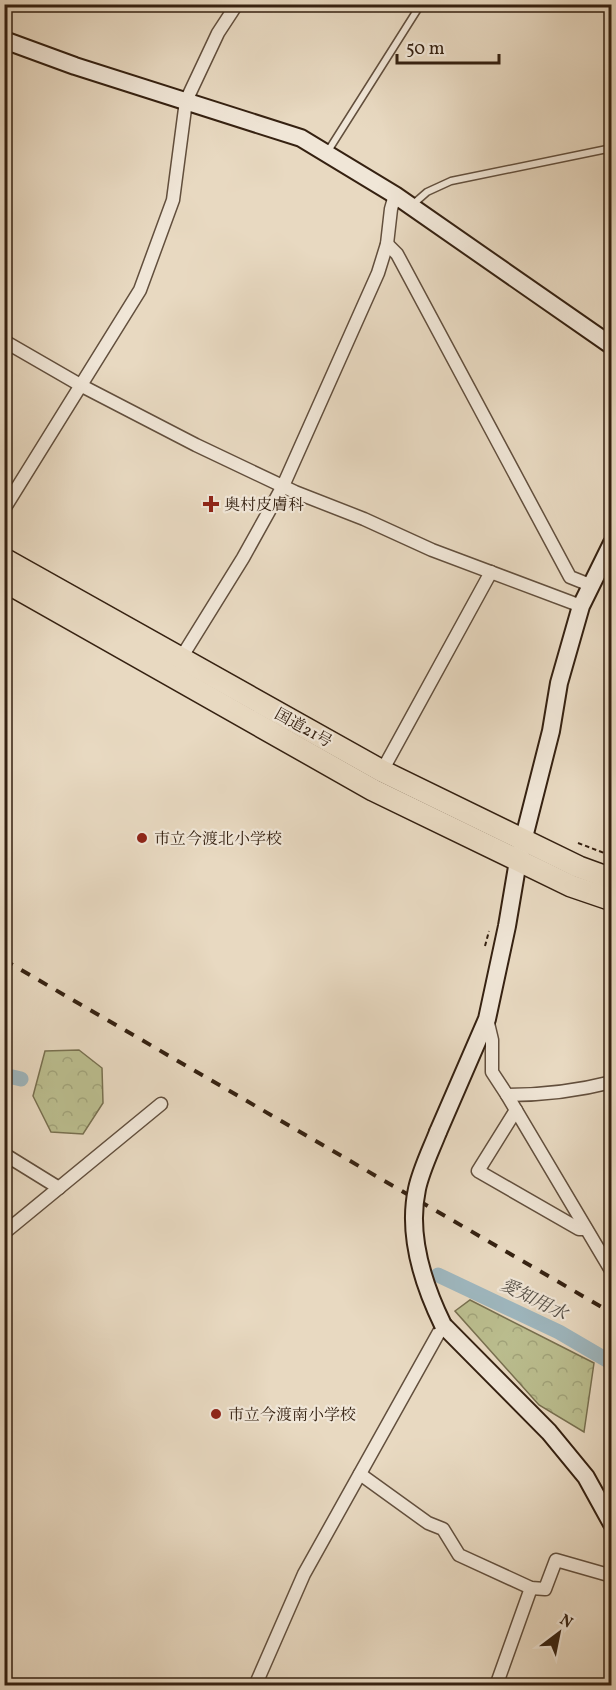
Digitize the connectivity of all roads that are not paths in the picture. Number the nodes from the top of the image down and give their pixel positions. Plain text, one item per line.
1 (237, 4) edge
2 (421, 4) edge
3 (4, 40) edge
4 (186, 101) junction
5 (612, 148) edge
6 (327, 153) junction
7 (395, 195) junction
8 (411, 206) junction
9 (387, 244) junction
10 (4, 341) edge
11 (612, 346) edge
12 (82, 386) junction
13 (283, 486) junction
14 (4, 508) edge
15 (612, 543) edge
16 (4, 559) edge
17 (491, 572) junction
18 (4, 581) edge
19 (590, 585) junction
20 (581, 606) junction
21 (181, 658) junction
22 (382, 771) junction
23 (524, 840) junction
24 (518, 861) junction
25 (612, 879) edge
26 (612, 900) edge
27 (487, 1020) junction
28 (612, 1082) edge
29 (507, 1095) junction
30 (161, 1104) dead end
31 (516, 1110) junction
32 (4, 1154) edge
33 (58, 1188) junction
34 (586, 1229) junction
35 (4, 1233) edge
36 (612, 1272) edge
37 (443, 1325) junction
38 (360, 1474) junction
39 (612, 1524) edge
40 (612, 1576) edge
41 (531, 1588) junction
42 (255, 1686) edge
43 (496, 1686) edge

1 - 4 street
2 - 6 lane
3 - 4 street
4 - 6 street
4 - 12 street
5 - 8 lane
6 - 7 street
7 - 8 street
7 - 9 street
8 - 11 street
9 - 13 street
9 - 19 street
10 - 12 street
12 - 13 street
12 - 14 street
13 - 17 street
13 - 21 street
15 - 19 street
16 - 21 highway, 国道21号
17 - 20 street
17 - 22 street
18 - 24 highway, 国道21号
19 - 20 street
20 - 23 street
21 - 22 highway, 国道21号
22 - 23 highway, 国道21号
23 - 24 street
23 - 25 highway, 国道21号
24 - 26 highway, 国道21号
24 - 27 street
27 - 29 street
27 - 37 street, bridge
28 - 29 street
29 - 31 street
30 - 33 street
31 - 34 street
31 - 34 street
32 - 33 street
33 - 35 street
34 - 36 street
37 - 38 street
37 - 39 street
38 - 41 street
38 - 42 street
40 - 41 street
41 - 43 street

